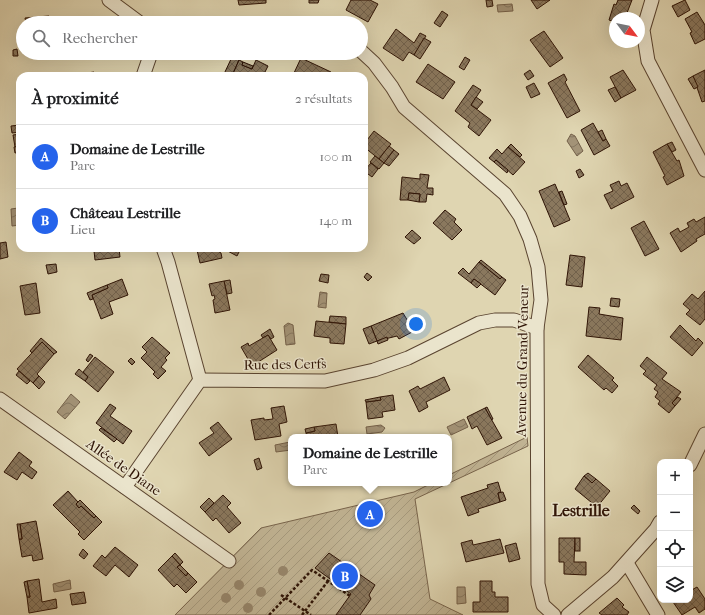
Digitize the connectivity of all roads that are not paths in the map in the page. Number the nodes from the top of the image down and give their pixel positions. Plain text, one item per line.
1 (110, 0) edge
2 (652, 0) edge
3 (131, 16) edge
4 (368, 57) edge
5 (149, 60) edge
6 (144, 72) edge
7 (705, 170) edge
8 (164, 252) edge
9 (537, 328) junction
10 (200, 380) junction
11 (0, 399) edge
12 (704, 438) edge
13 (693, 459) edge
14 (124, 487) junction
15 (657, 527) edge
16 (229, 561) dead end
17 (626, 563) junction
18 (554, 615) edge
19 (568, 615) edge
20 (658, 615) edge

1 - 3 street
2 - 7 street
4 - 9 street, Avenue du Grand Veneur
5 - 6 street
8 - 10 street
9 - 10 street, Rue des Cerfs
9 - 18 street, Avenue du Grand Veneur
10 - 14 street
11 - 14 street, Allée de Diane
12 - 13 street
14 - 16 street, Allée de Diane
15 - 17 street
17 - 19 street
17 - 20 street

